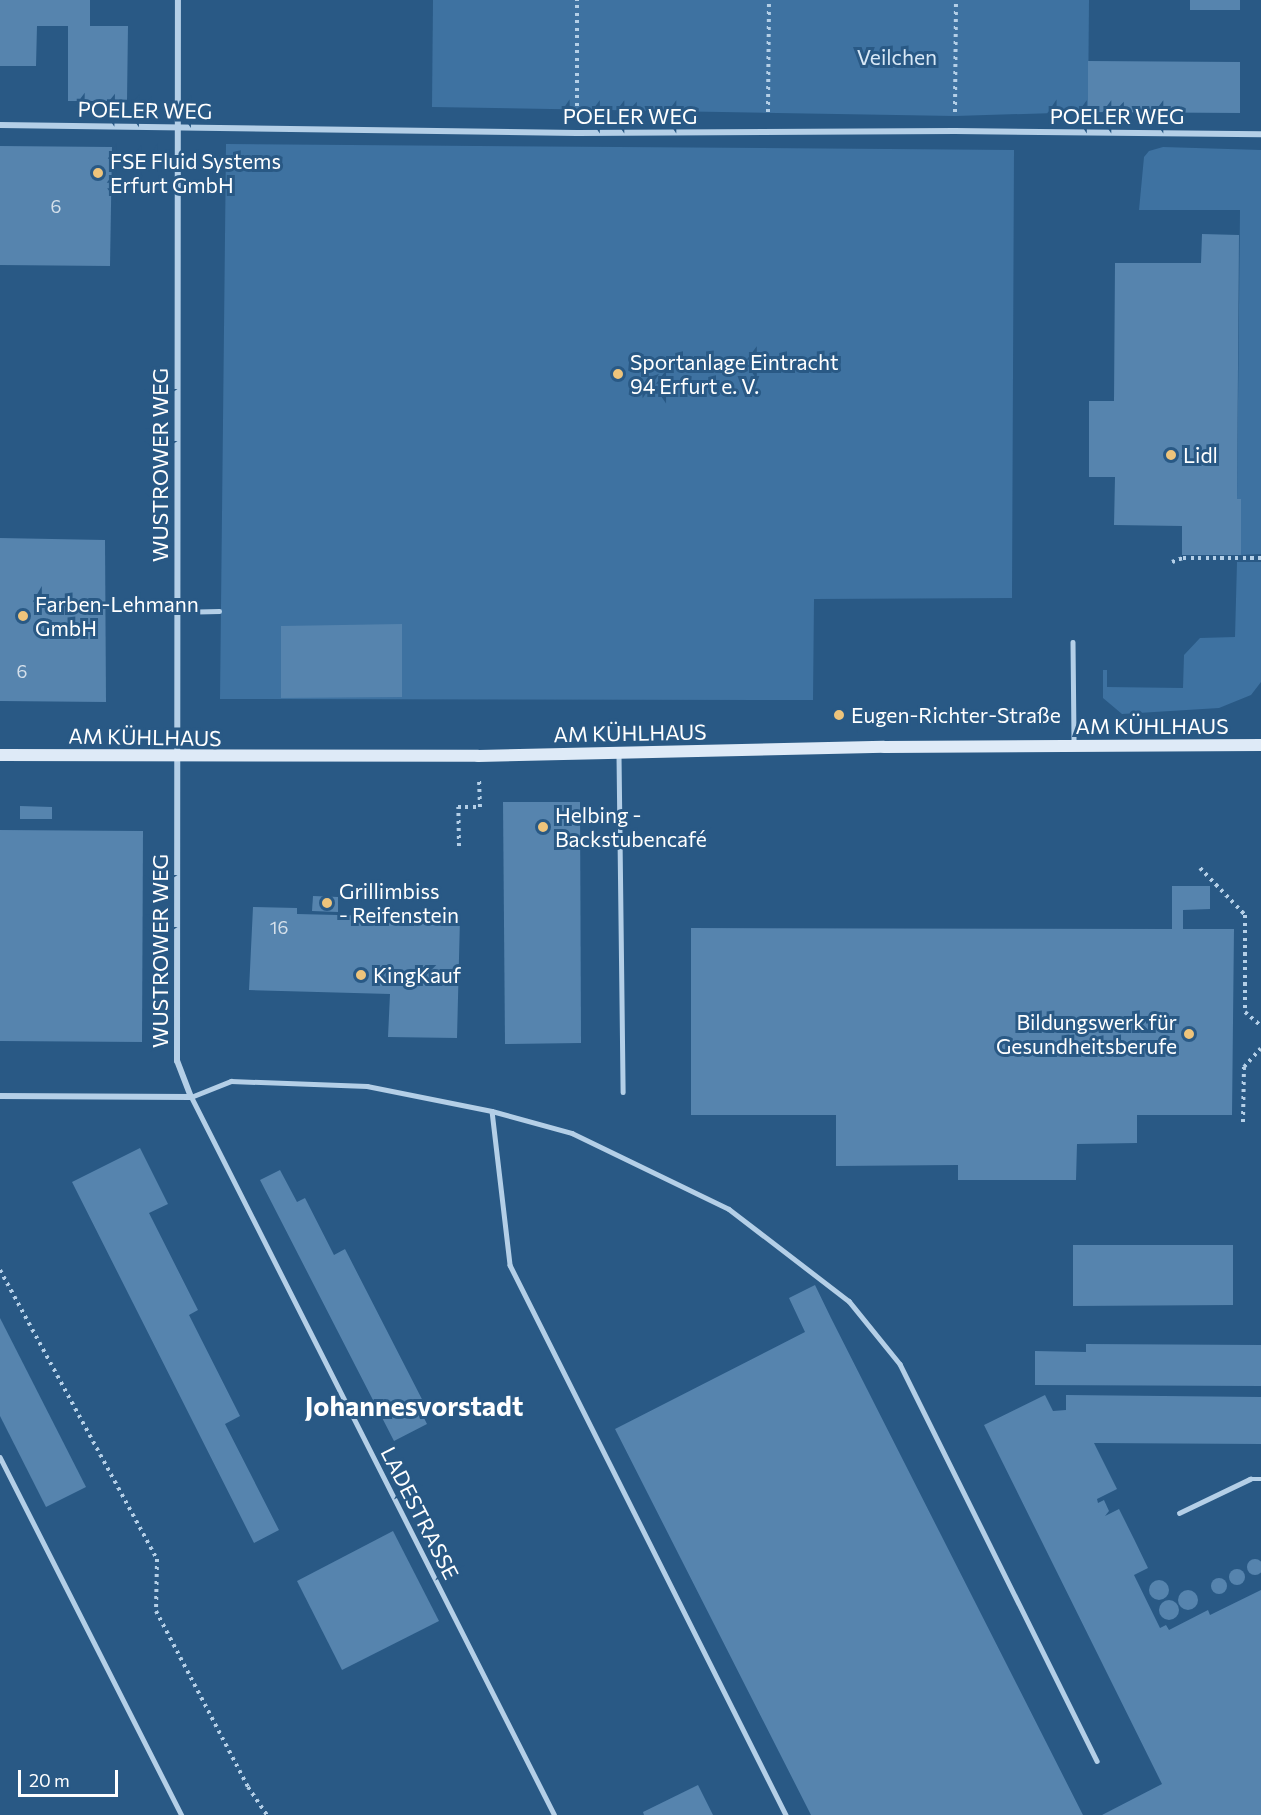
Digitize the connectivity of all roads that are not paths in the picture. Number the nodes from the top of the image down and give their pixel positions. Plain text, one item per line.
1 (178, 0) edge
2 (0, 125) edge
3 (178, 126) junction
4 (1261, 134) edge
5 (219, 611) dead end
6 (176, 612) junction
7 (1073, 642) dead end
8 (1261, 745) edge
9 (1074, 746) junction
10 (619, 753) junction
11 (0, 755) edge
12 (175, 758) junction
13 (623, 1092) dead end
14 (0, 1096) edge
15 (191, 1097) junction
16 (492, 1111) junction
17 (0, 1458) edge
18 (1261, 1479) edge
19 (1179, 1513) dead end
20 (1097, 1761) dead end
21 (182, 1815) edge
22 (554, 1815) edge
23 (786, 1815) edge

1 - 3 street, WUSTROWER WEG
2 - 3 street, POELER WEG
3 - 4 street, POELER WEG
3 - 6 street, WUSTROWER WEG
5 - 6 lane
6 - 12 street, WUSTROWER WEG
7 - 9 lane
8 - 9 street, AM KÜHLHAUS
9 - 10 street, AM KÜHLHAUS
10 - 12 street, AM KÜHLHAUS
10 - 13 lane
11 - 12 street, AM KÜHLHAUS
12 - 15 street, WUSTROWER WEG
14 - 15 street
15 - 16 lane
15 - 22 lane, LADESTRASSE
16 - 20 lane
16 - 23 lane
17 - 21 lane
18 - 19 lane

